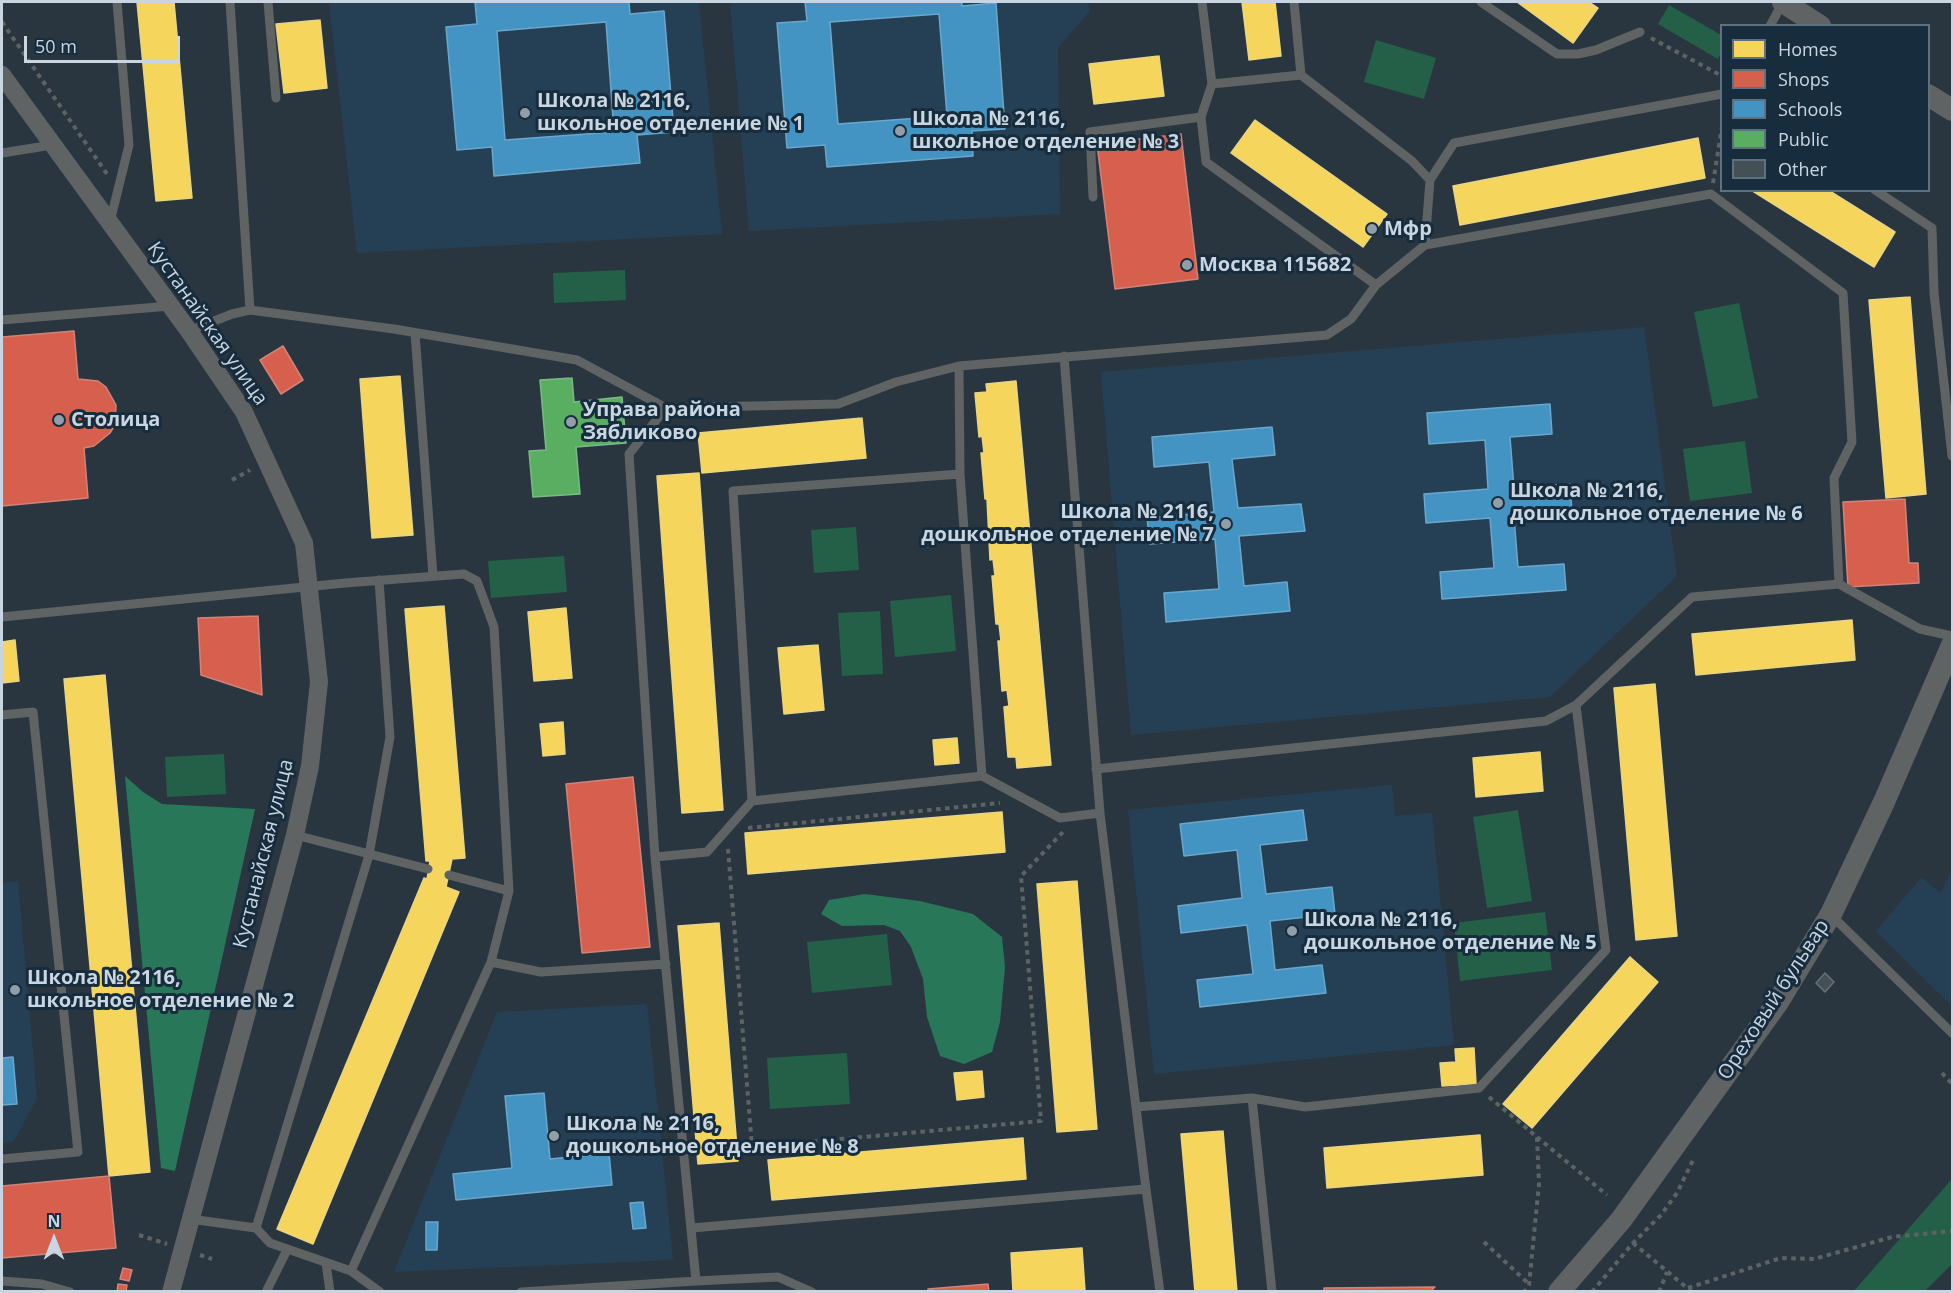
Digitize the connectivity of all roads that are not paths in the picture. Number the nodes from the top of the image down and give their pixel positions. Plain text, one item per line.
1 (117, 2) edge
2 (230, 2) edge
3 (268, 2) edge
4 (1202, 2) edge
5 (1294, 2) edge
6 (1481, 2) edge
7 (1783, 2) edge
8 (1771, 24) edge
9 (1817, 24) edge
10 (1640, 32) road end
11 (2, 75) edge
12 (1300, 75) junction
13 (1212, 84) junction
14 (1720, 94) edge
15 (1930, 96) edge
16 (276, 98) dead end
17 (1953, 110) edge
18 (1201, 117) junction
19 (54, 145) junction
20 (2, 153) edge
21 (1430, 180) junction
22 (1878, 192) edge
23 (1093, 197) dead end
24 (110, 224) junction
25 (1425, 245) junction
26 (1376, 285) junction
27 (170, 306) junction
28 (249, 310) junction
29 (2, 320) edge
30 (189, 331) junction
31 (416, 333) junction
32 (1064, 356) junction
33 (959, 366) junction
34 (666, 408) junction
35 (1953, 456) edge
36 (960, 474) junction
37 (433, 576) junction
38 (379, 580) junction
39 (1839, 584) junction
40 (310, 585) junction
41 (2, 617) edge
42 (1953, 636) edge
43 (1953, 645) edge
44 (1576, 705) junction
45 (2, 715) edge
46 (1096, 769) junction
47 (982, 776) junction
48 (752, 801) junction
49 (1100, 813) junction
50 (295, 836) junction
51 (369, 855) junction
52 (655, 857) junction
53 (428, 869) dead end
54 (449, 875) dead end
55 (509, 891) junction
56 (1831, 914) junction
57 (491, 962) junction
58 (666, 964) junction
59 (1953, 1033) edge
60 (1252, 1098) junction
61 (1136, 1107) junction
62 (2, 1159) edge
63 (1146, 1190) junction
64 (190, 1219) junction
65 (256, 1228) junction
66 (692, 1228) junction
67 (287, 1250) junction
68 (326, 1263) junction
69 (351, 1271) junction
70 (2, 1281) edge
71 (696, 1281) junction
72 (377, 1291) edge
73 (70, 1292) edge
74 (171, 1292) edge
75 (266, 1292) edge
76 (330, 1292) edge
77 (521, 1292) edge
78 (812, 1292) edge
79 (1160, 1292) edge
80 (1272, 1292) edge
81 (1559, 1292) edge

1 - 24 lane
2 - 28 lane
3 - 16 lane
4 - 13 lane
5 - 12 lane
6 - 10 lane
7 - 8 lane
7 - 9 street
11 - 19 street, Кустанайская улица
12 - 13 lane
12 - 21 lane
13 - 18 lane
14 - 21 lane
15 - 17 street
18 - 23 lane
18 - 26 lane
19 - 20 lane
19 - 24 street, Кустанайская улица
21 - 25 lane
22 - 35 lane
24 - 27 street, Кустанайская улица
25 - 26 lane
25 - 39 lane
26 - 32 lane
27 - 29 lane
27 - 30 street, Кустанайская улица
28 - 30 lane
28 - 31 lane
30 - 40 street, Кустанайская улица
31 - 34 lane
31 - 37 lane
32 - 33 lane
32 - 46 lane
33 - 34 lane
33 - 36 lane
34 - 52 lane
36 - 47 lane
36 - 48 lane
37 - 38 lane
37 - 55 lane
38 - 40 lane
38 - 51 lane
39 - 42 lane
39 - 44 lane
40 - 41 lane
40 - 50 street, Кустанайская улица
43 - 56 street, Ореховый бульвар
44 - 46 lane
44 - 60 lane
45 - 62 lane
46 - 49 lane
47 - 48 lane
47 - 49 lane
48 - 52 lane
49 - 61 lane
50 - 51 lane
50 - 64 street, Кустанайская улица
51 - 53 lane
51 - 65 lane
52 - 58 lane
54 - 55 lane
55 - 57 lane
56 - 59 lane
56 - 81 street, Ореховый бульвар
57 - 58 lane
57 - 69 lane
58 - 66 lane
60 - 61 lane
60 - 80 lane
61 - 63 lane
63 - 66 lane
63 - 79 lane
64 - 65 lane
64 - 74 street, Кустанайская улица
65 - 67 lane
66 - 71 lane
67 - 68 lane
67 - 75 lane
68 - 69 lane
68 - 76 lane
69 - 72 lane
70 - 73 lane
71 - 77 lane
71 - 78 lane

